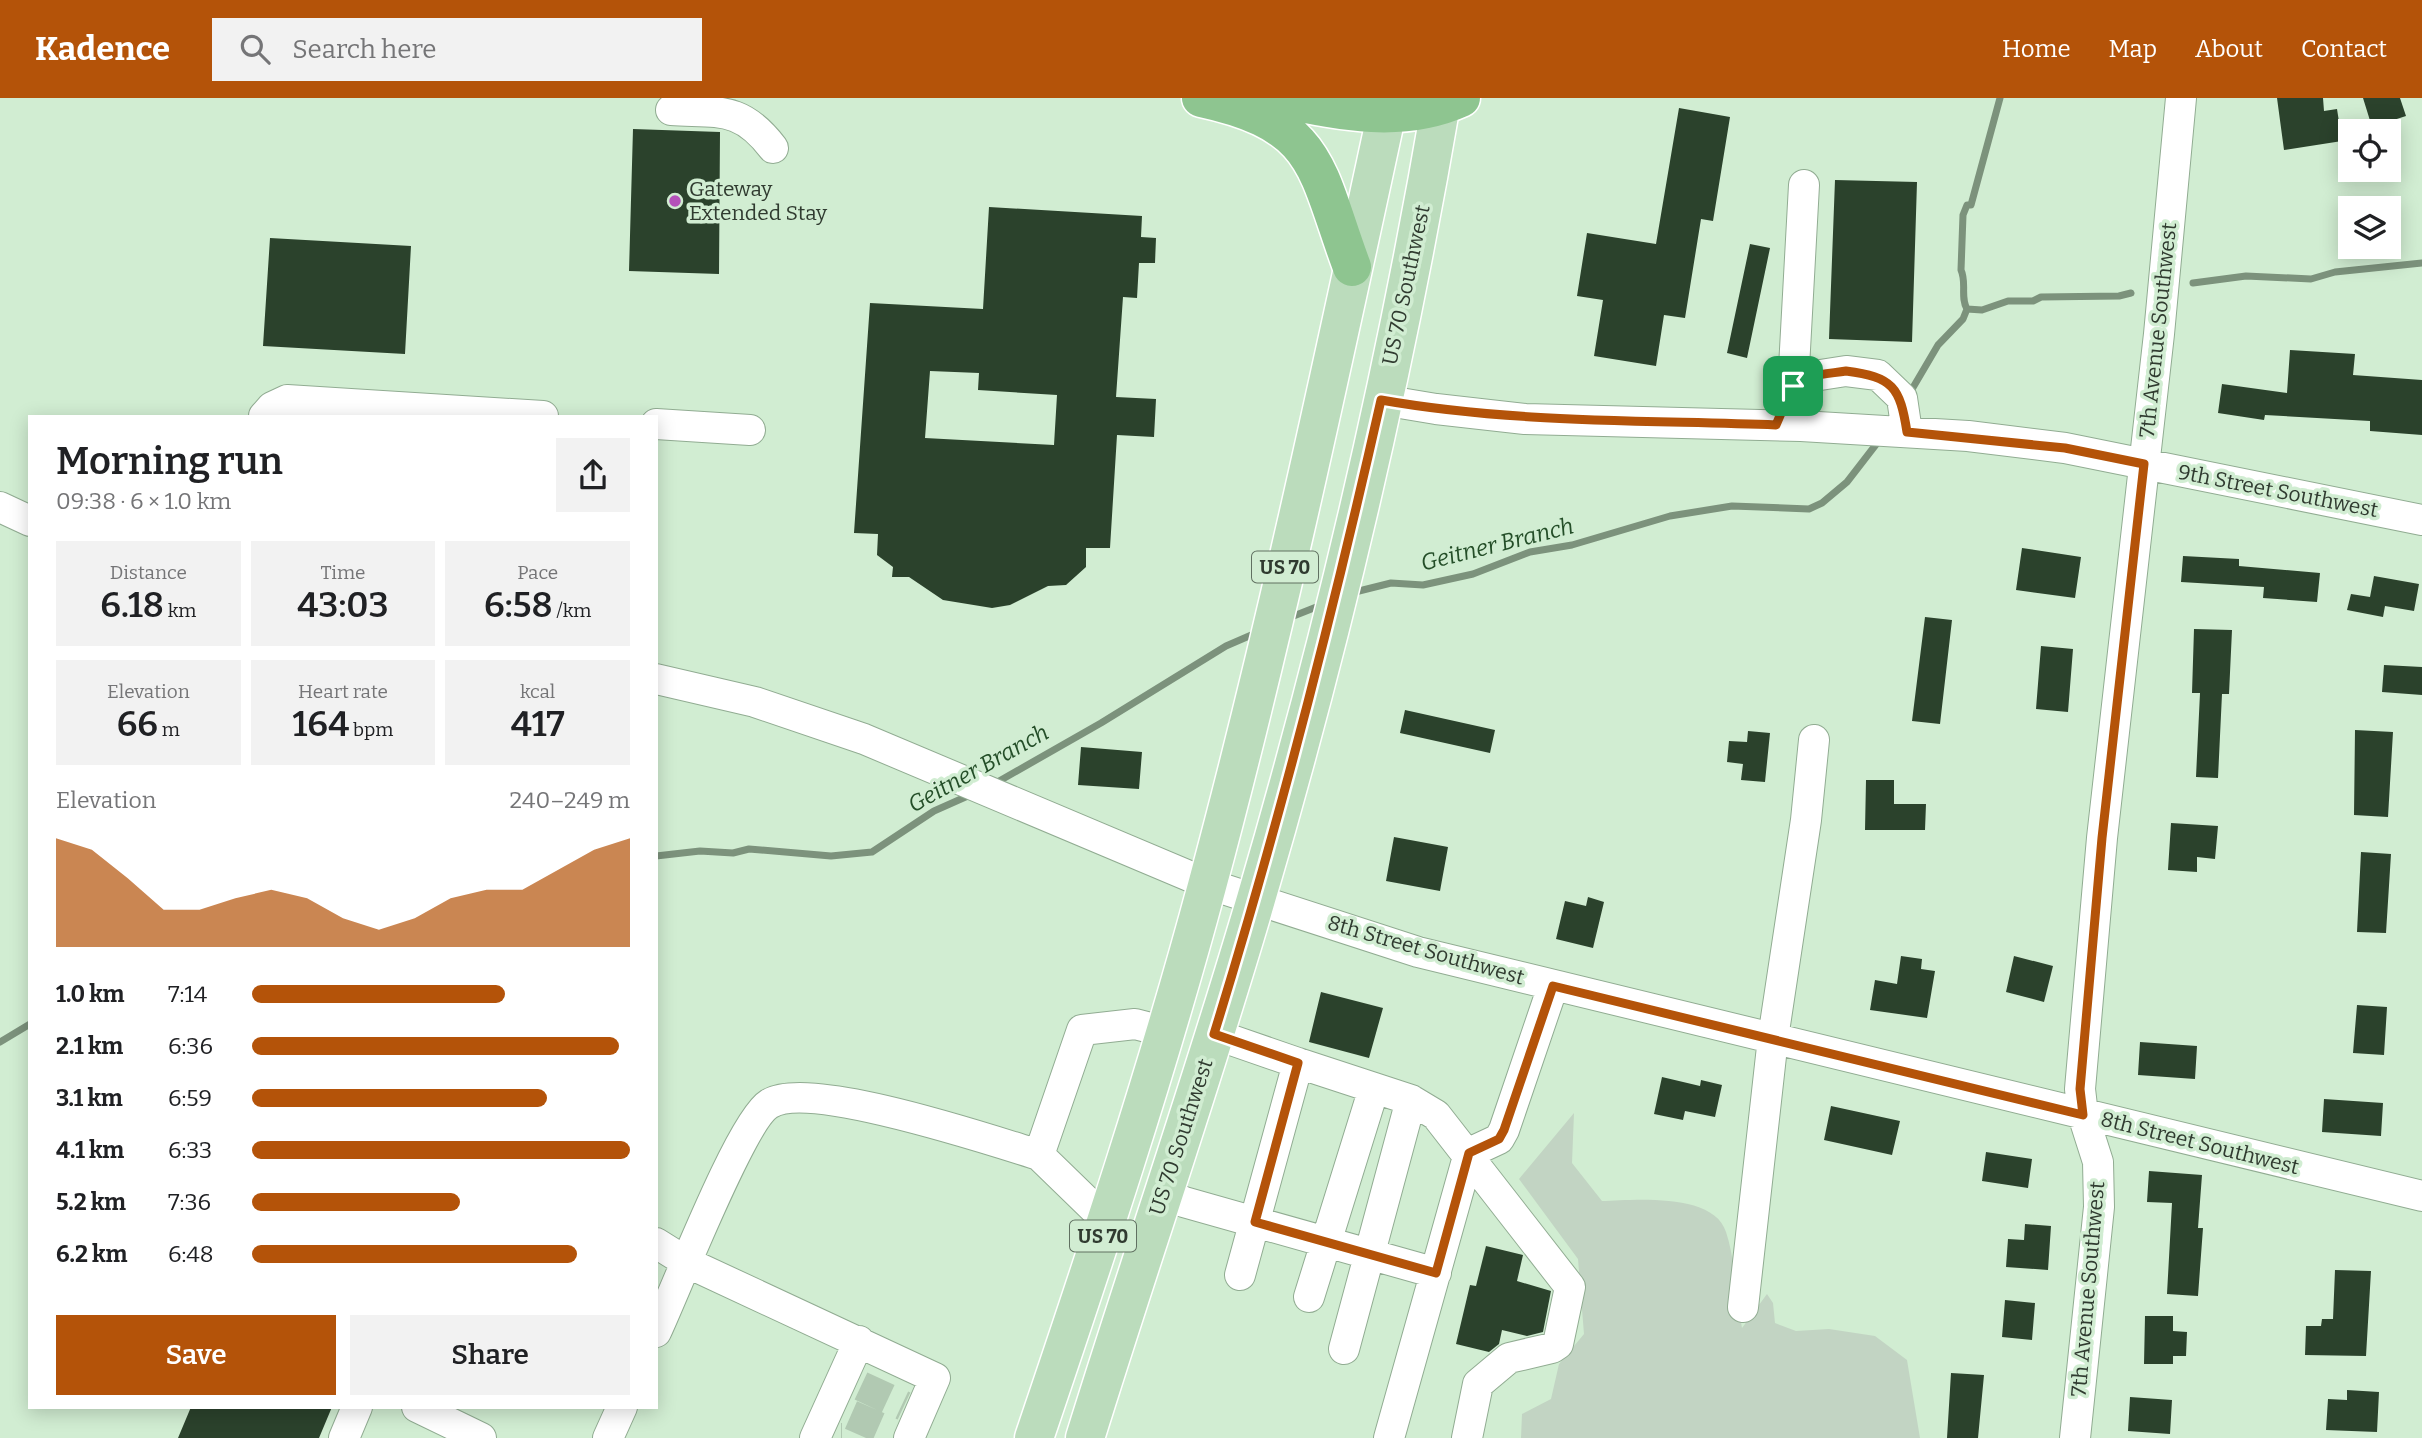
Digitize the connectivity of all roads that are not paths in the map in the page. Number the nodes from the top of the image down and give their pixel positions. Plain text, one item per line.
1 (1202, 98) edge
2 (1277, 98) edge
3 (2181, 98) edge
4 (1448, 101) edge
5 (1388, 106) edge
6 (671, 110) dead end
7 (774, 148) dead end
8 (1804, 184) dead end
9 (1352, 267) junction
10 (1793, 386) junction
11 (1381, 400) junction
12 (265, 415) edge
13 (493, 415) edge
14 (658, 424) edge
15 (1776, 425) junction
16 (750, 430) dead end
17 (1907, 432) junction
18 (2144, 464) junction
19 (0, 507) edge
20 (28, 520) edge
21 (2422, 520) edge
22 (658, 680) edge
23 (1814, 740) dead end
24 (1208, 884) junction
25 (1256, 899) junction
26 (1553, 986) junction
27 (1166, 1032) junction
28 (1214, 1034) junction
29 (1773, 1038) junction
30 (1298, 1063) junction
31 (1374, 1088) junction
32 (1411, 1100) junction
33 (2083, 1115) junction
34 (1469, 1153) junction
35 (1039, 1155) junction
36 (1163, 1192) junction
37 (2422, 1196) edge
38 (1108, 1222) junction
39 (1255, 1222) junction
40 (1326, 1242) junction
41 (658, 1244) edge
42 (1369, 1254) junction
43 (688, 1262) junction
44 (1436, 1273) junction
45 (1240, 1275) dead end
46 (1309, 1297) dead end
47 (1743, 1307) dead end
48 (658, 1328) edge
49 (859, 1341) junction
50 (1344, 1349) dead end
51 (356, 1409) edge
52 (421, 1409) edge
53 (621, 1409) edge
54 (831, 1425) edge
55 (906, 1426) edge
56 (344, 1438) edge
57 (481, 1438) edge
58 (608, 1438) edge
59 (1034, 1438) edge
60 (1085, 1438) edge
61 (1389, 1438) edge
62 (1467, 1438) edge
63 (2075, 1438) edge

1 - 9 highway
2 - 5 highway
3 - 18 street, 7th Avenue Southwest
4 - 5 highway
4 - 11 main road, US 70 Southwest / US 70
5 - 9 main road, US 70 Southwest / US 70
6 - 7 street
8 - 10 street
9 - 24 main road, US 70 Southwest / US 70
10 - 15 street
10 - 17 street
11 - 15 street, 9th Street Southwest
11 - 25 main road, US 70 Southwest / US 70
12 - 13 street
14 - 16 street
15 - 17 street, 9th Street Southwest
17 - 18 street, 9th Street Southwest
18 - 21 street, 9th Street Southwest
18 - 33 street, 7th Avenue Southwest
19 - 20 street
22 - 24 street, 8th Street Southwest
23 - 29 street
24 - 25 street, 8th Street Southwest
24 - 27 main road, US 70 Southwest / US 70
25 - 26 street, 8th Street Southwest
25 - 28 main road, US 70 Southwest / US 70
26 - 29 street, 8th Street Southwest
26 - 34 street
27 - 35 street
27 - 38 main road, US 70 Southwest / US 70
28 - 30 street
28 - 36 main road, US 70 Southwest / US 70
29 - 33 street, 8th Street Southwest
29 - 47 street
30 - 31 street
30 - 39 street
31 - 32 street
31 - 40 street
32 - 34 street
32 - 42 street
33 - 37 street, 8th Street Southwest
33 - 63 street, 7th Avenue Southwest
34 - 44 street
34 - 62 street
35 - 38 street
35 - 43 street
36 - 39 street
36 - 60 main road, US 70 Southwest / US 70
38 - 59 main road, US 70 Southwest / US 70
39 - 40 street
39 - 45 street
40 - 42 street
40 - 46 street
41 - 43 street
42 - 44 street
42 - 50 street
43 - 48 street
43 - 49 street
44 - 61 street
49 - 54 street
49 - 55 street
51 - 56 street
52 - 57 street
53 - 58 street

